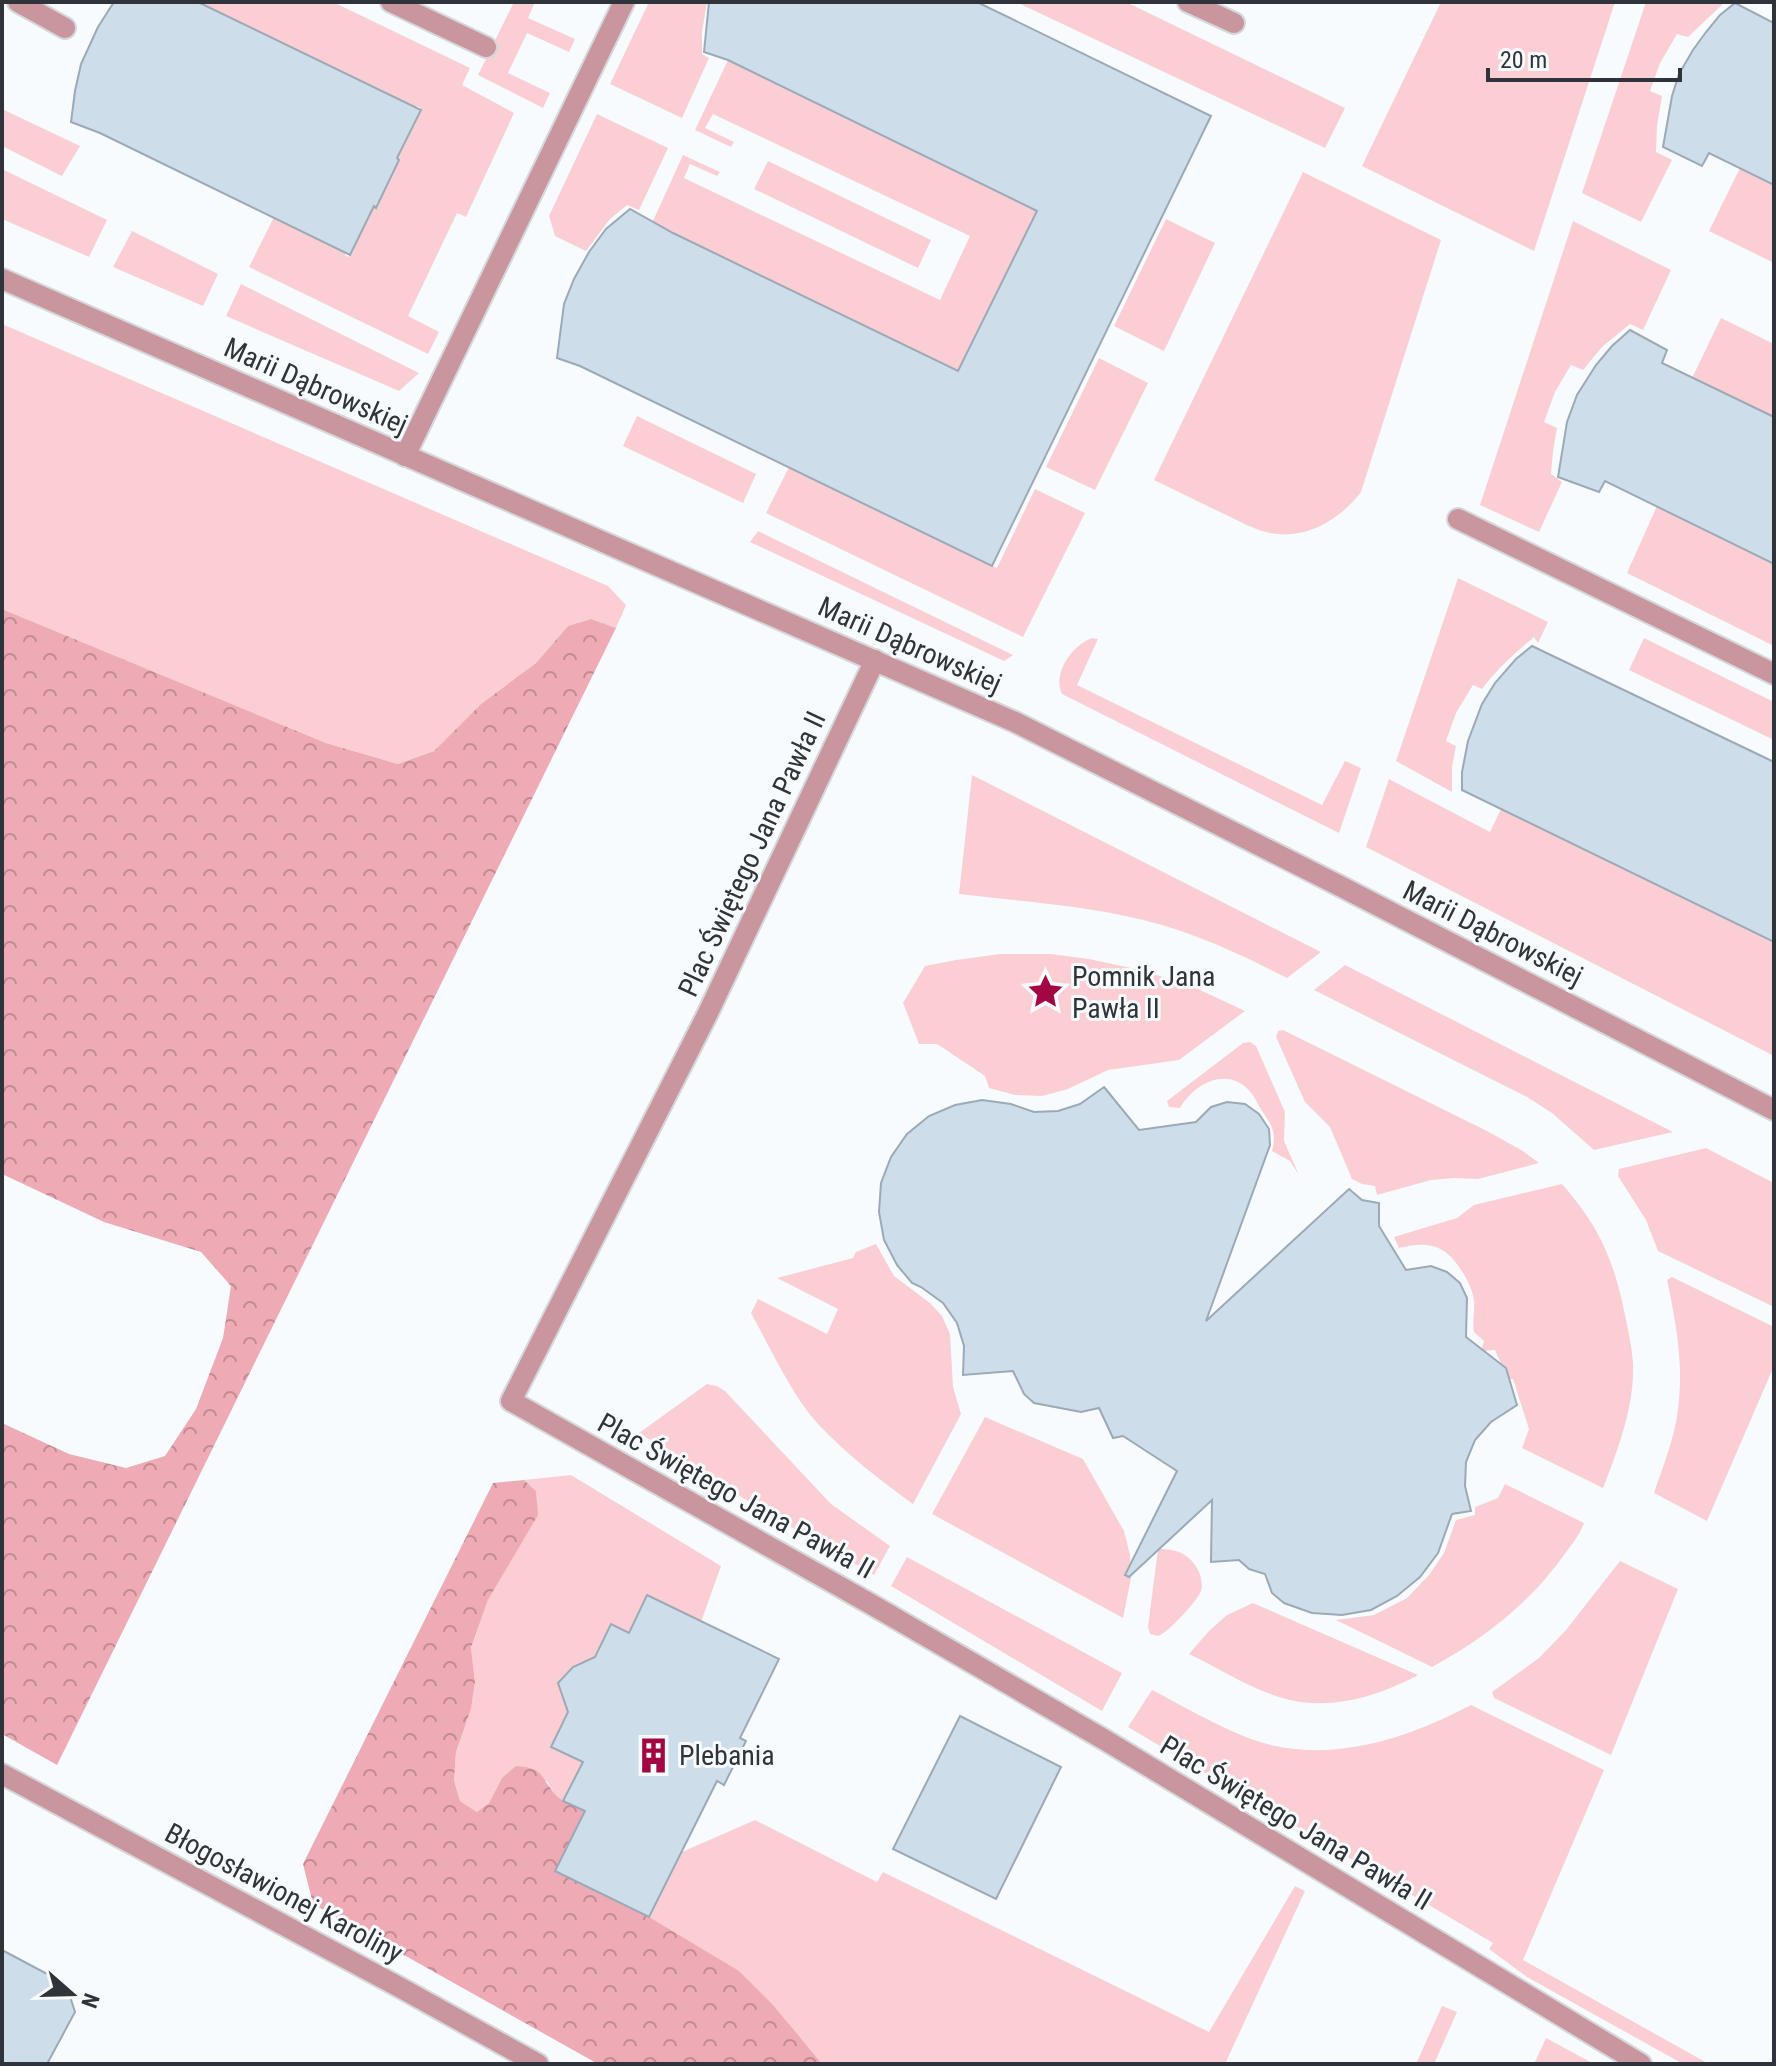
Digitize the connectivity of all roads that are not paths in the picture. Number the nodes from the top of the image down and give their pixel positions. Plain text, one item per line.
1 (18, 2) edge
2 (391, 2) edge
3 (624, 2) edge
4 (1188, 2) edge
5 (1234, 23) dead end
6 (65, 28) dead end
7 (486, 47) dead end
8 (2, 279) edge
9 (405, 456) junction
10 (1458, 519) dead end
11 (875, 660) junction
12 (1774, 674) edge
13 (1774, 1110) edge
14 (2, 1774) edge
15 (538, 2064) edge
16 (1641, 2064) edge

1 - 6 street
2 - 7 street
3 - 9 street
4 - 5 street
8 - 9 street, Marii Dąbrowskiej
9 - 11 street, Marii Dąbrowskiej
10 - 12 street
11 - 13 street, Marii Dąbrowskiej
11 - 16 street, Plac Świętego Jana Pawła II
14 - 15 street, Błogosławionej Karoliny

